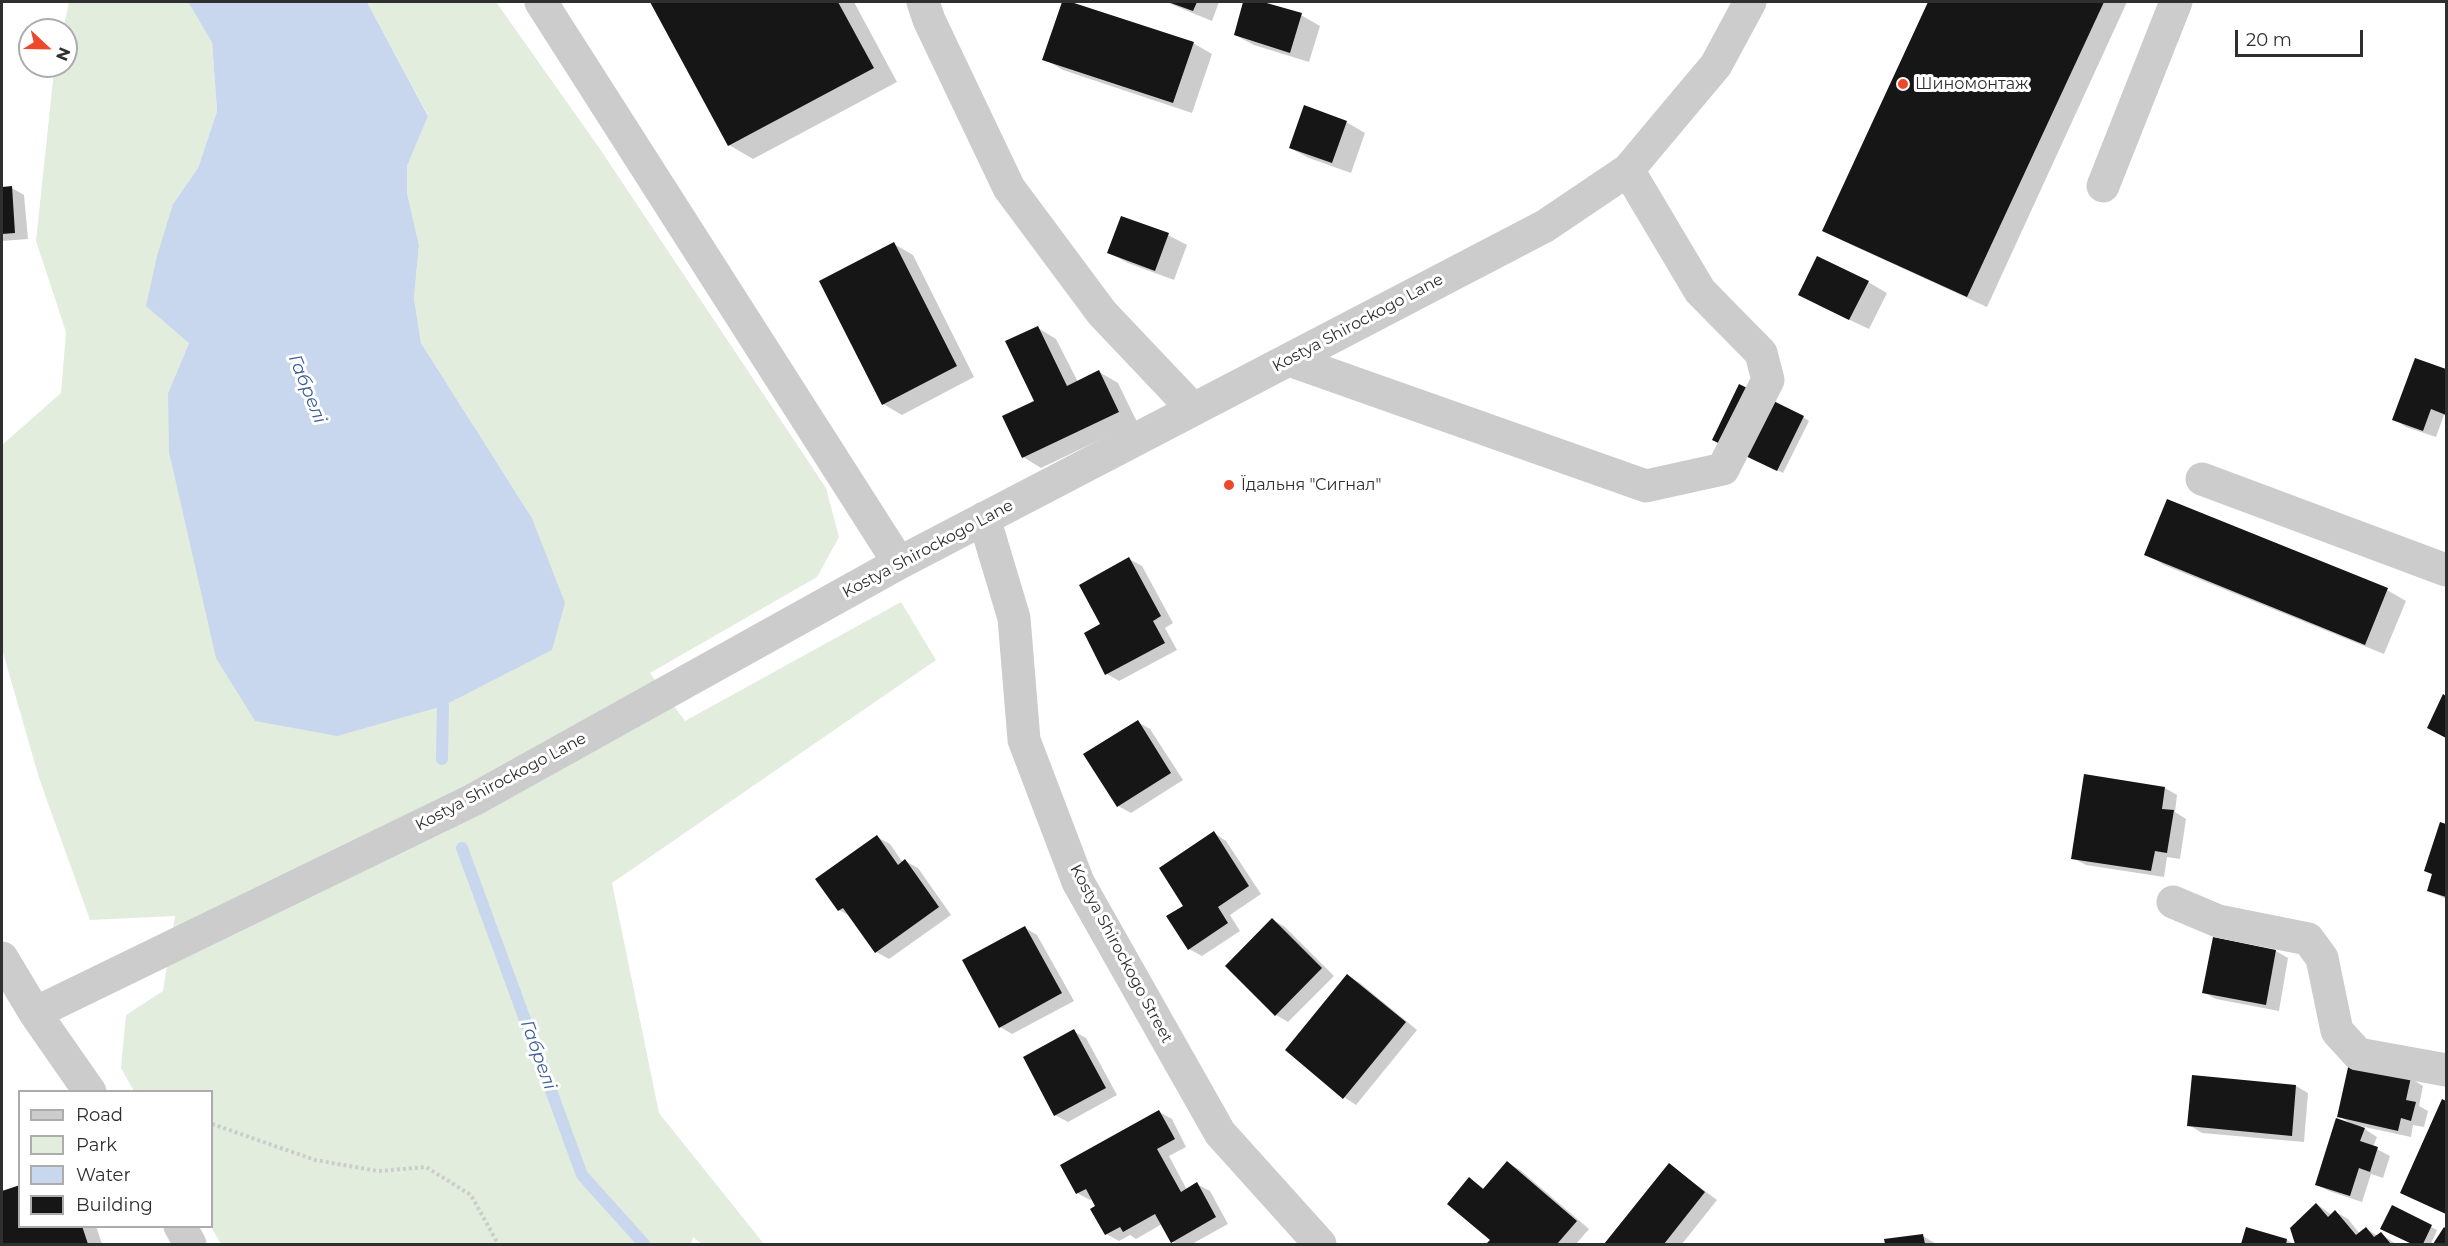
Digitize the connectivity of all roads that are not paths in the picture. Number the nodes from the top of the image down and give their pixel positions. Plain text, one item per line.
1 (541, 2) edge
2 (923, 2) edge
3 (1750, 2) edge
4 (2176, 2) edge
5 (1628, 170) junction
6 (2103, 186) dead end
7 (1288, 360) junction
8 (1193, 409) junction
9 (2202, 479) dead end
10 (984, 518) junction
11 (899, 563) junction
12 (2446, 570) edge
13 (2173, 902) dead end
14 (2, 958) edge
15 (36, 1013) junction
16 (2446, 1070) edge
17 (89, 1090) edge
18 (181, 1228) edge
19 (190, 1245) edge
20 (1320, 1245) edge

1 - 11 street
2 - 8 street
3 - 5 street, Kostya Shirockogo Lane
4 - 6 street
5 - 7 street, Kostya Shirockogo Lane
5 - 7 street
7 - 8 street, Kostya Shirockogo Lane
8 - 10 street, Kostya Shirockogo Lane
9 - 12 street
10 - 11 street, Kostya Shirockogo Lane
10 - 20 street, Kostya Shirockogo Street
11 - 15 street, Kostya Shirockogo Lane
13 - 16 street
14 - 15 street
15 - 17 street
18 - 19 street

